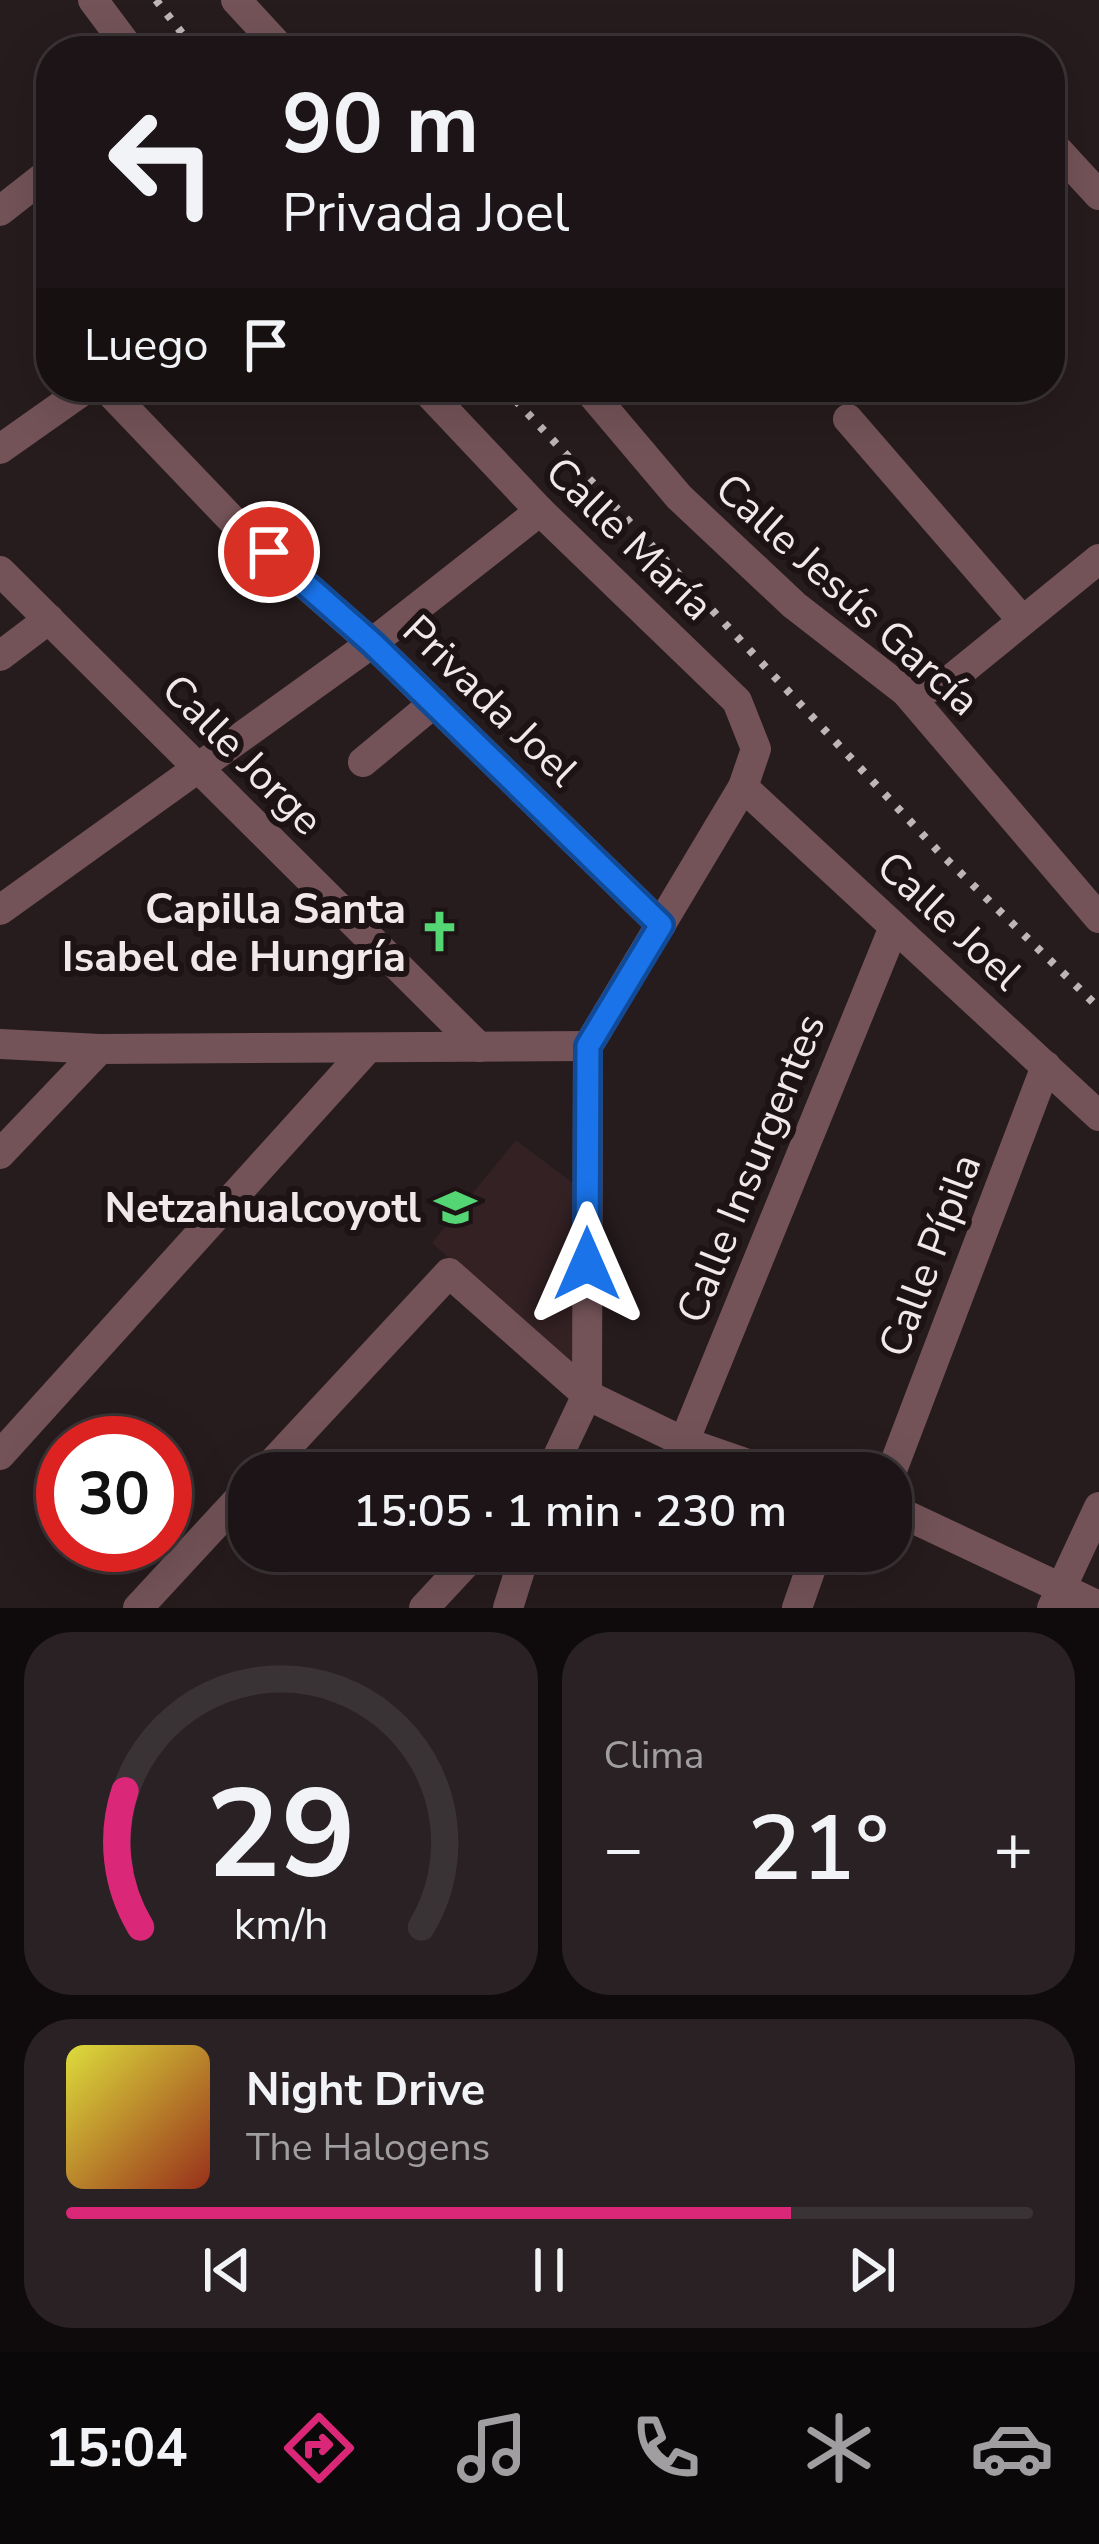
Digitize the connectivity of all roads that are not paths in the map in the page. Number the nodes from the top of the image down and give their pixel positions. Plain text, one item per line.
1 (93, 0) edge
2 (236, 0) edge
3 (120, 36) edge
4 (269, 36) edge
5 (1065, 158) edge
6 (36, 183) edge
7 (1099, 195) edge
8 (0, 211) edge
9 (66, 402) edge
10 (119, 402) edge
11 (437, 402) edge
12 (599, 402) edge
13 (848, 418) dead end
14 (0, 448) edge
15 (540, 512) junction
16 (1099, 559) edge
17 (0, 571) edge
18 (50, 619) junction
19 (1022, 620) junction
20 (372, 643) junction
21 (0, 656) edge
22 (906, 692) junction
23 (434, 703) junction
24 (363, 763) dead end
25 (197, 768) junction
26 (748, 774) junction
27 (1094, 904) edge
28 (0, 910) edge
29 (661, 925) junction
30 (894, 927) junction
31 (0, 1044) edge
32 (588, 1046) junction
33 (479, 1047) junction
34 (100, 1048) junction
35 (368, 1048) junction
36 (1046, 1066) junction
37 (1099, 1115) edge
38 (0, 1154) edge
39 (586, 1395) junction
40 (683, 1442) junction
41 (282, 1452) edge
42 (559, 1452) edge
43 (712, 1452) edge
44 (898, 1452) edge
45 (0, 1455) edge
46 (1099, 1507) edge
47 (228, 1511) edge
48 (912, 1519) edge
49 (457, 1572) edge
50 (519, 1572) edge
51 (810, 1572) edge
52 (1056, 1597) edge
53 (1099, 1606) edge
54 (138, 1608) edge
55 (424, 1608) edge
56 (508, 1608) edge
57 (797, 1608) edge

1 - 3 street
2 - 4 street
5 - 7 street
6 - 8 street
9 - 14 street
10 - 20 street, Privada Joel
11 - 15 street, Calle María
12 - 22 street, Calle Jesús García
13 - 19 street
15 - 20 street
15 - 26 street, Calle María
16 - 19 street
17 - 18 street, Calle Jorge
18 - 21 street
18 - 25 street, Calle Jorge
19 - 22 street
20 - 23 street, Privada Joel
20 - 25 street
22 - 27 street, Calle Jesús García
23 - 24 street
23 - 29 street, Privada Joel
25 - 28 street
25 - 33 street, Calle Jorge
26 - 29 street
26 - 30 street, Calle Joel
29 - 32 street
30 - 36 street, Calle Joel
30 - 40 street, Calle Insurgentes
31 - 34 street
32 - 33 street
32 - 39 street
33 - 35 street
34 - 35 street
34 - 38 street
35 - 45 street
36 - 37 street, Calle Joel
36 - 44 street, Calle Pípila
39 - 40 street
39 - 41 street
39 - 42 street
40 - 43 street
46 - 52 street
47 - 54 street
48 - 52 street
49 - 55 street
50 - 56 street
51 - 57 street
52 - 53 street

